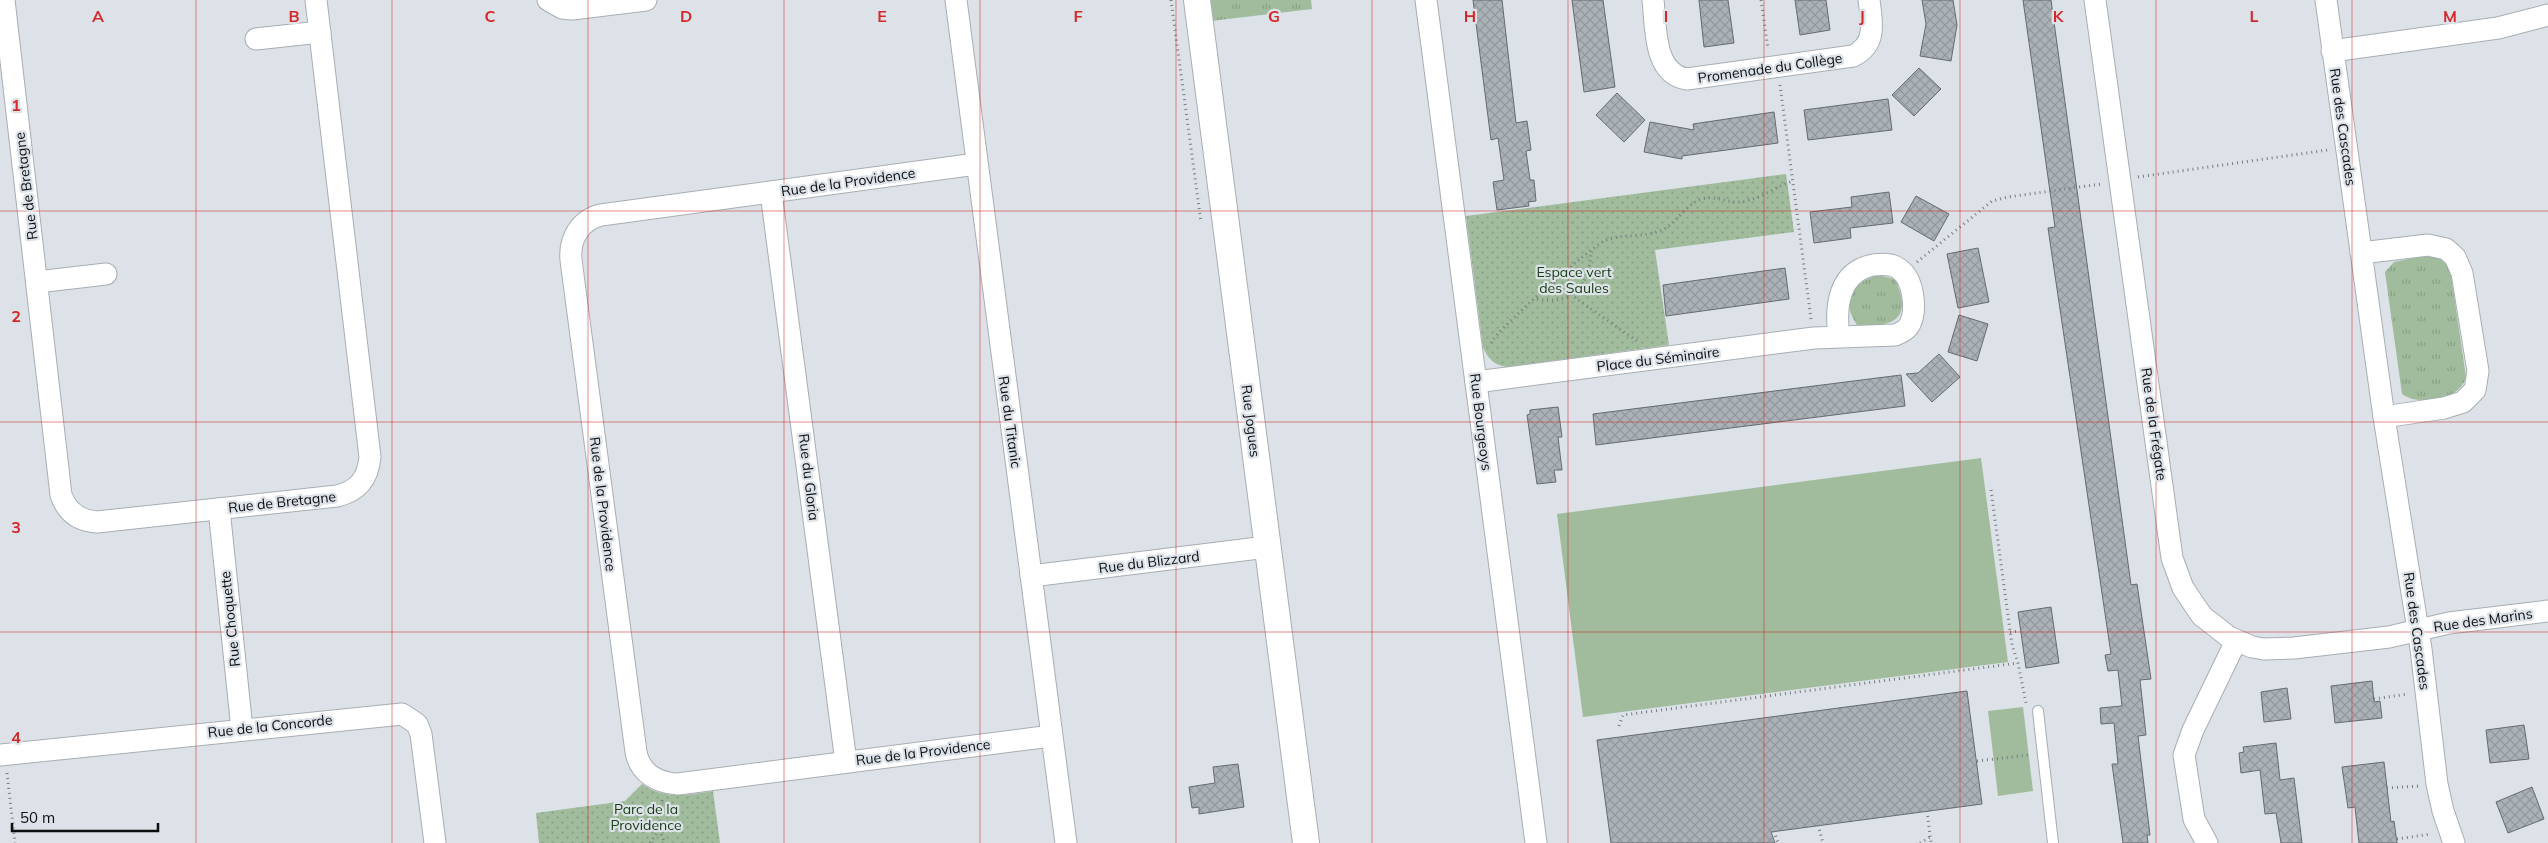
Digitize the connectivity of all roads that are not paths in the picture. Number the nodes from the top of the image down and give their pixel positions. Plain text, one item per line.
1 (4, 0) edge
2 (316, 0) edge
3 (548, 0) edge
4 (646, 0) edge
5 (956, 0) edge
6 (1197, 0) edge
7 (1426, 0) edge
8 (1652, 0) edge
9 (1869, 0) edge
10 (2095, 0) edge
11 (2326, 0) edge
12 (2539, 12) edge
13 (320, 32) junction
14 (256, 39) dead end
15 (4, 41) edge
16 (2332, 52) junction
17 (976, 164) junction
18 (771, 193) junction
19 (2361, 253) junction
20 (106, 274) dead end
21 (37, 282) junction
22 (1839, 337) dead end
23 (1476, 382) junction
24 (2384, 417) junction
25 (219, 509) junction
26 (1267, 547) junction
27 (1031, 576) junction
28 (2548, 611) edge
29 (2418, 630) junction
30 (2236, 641) junction
31 (2038, 712) dead end
32 (242, 729) junction
33 (1051, 736) junction
34 (3, 760) edge
35 (846, 762) junction
36 (435, 843) edge
37 (1066, 843) edge
38 (1306, 843) edge
39 (1536, 843) edge
40 (2053, 843) edge
41 (2207, 843) edge
42 (2454, 843) edge

1 - 15 street, Rue de Bretagne
2 - 13 street, Rue de Bretagne
3 - 4 street
5 - 17 street, Rue du Titanic
6 - 26 street, Rue Jogues
7 - 23 street, Rue Bourgeoys
8 - 9 street, Promenade du Collège
10 - 30 street, Rue de la Frégate
11 - 16 street, Rue des Cascades
12 - 16 street
13 - 14 street
13 - 25 street, Rue de Bretagne
15 - 21 street, Rue de Bretagne
16 - 19 street, Rue des Cascades
17 - 18 street, Rue de la Providence
17 - 27 street, Rue du Titanic
18 - 35 street, Rue du Gloria
18 - 35 street, Rue de la Providence
19 - 24 street, Rue des Cascades
19 - 24 street
20 - 21 street
21 - 25 street, Rue de Bretagne
22 - 23 street, Place du Séminaire
23 - 39 street, Rue Bourgeoys
24 - 29 street, Rue des Cascades
25 - 32 street, Rue Choquette
26 - 27 street, Rue du Blizzard
26 - 38 street, Rue Jogues
27 - 33 street, Rue du Titanic
28 - 29 street, Rue des Marins
29 - 30 street, Rue de la Frégate
29 - 42 street, Rue des Cascades
30 - 41 street
31 - 40 lane
32 - 34 street, Rue de la Concorde
32 - 36 street, Rue de la Concorde
33 - 35 street, Rue de la Providence
33 - 37 street, Rue du Titanic

